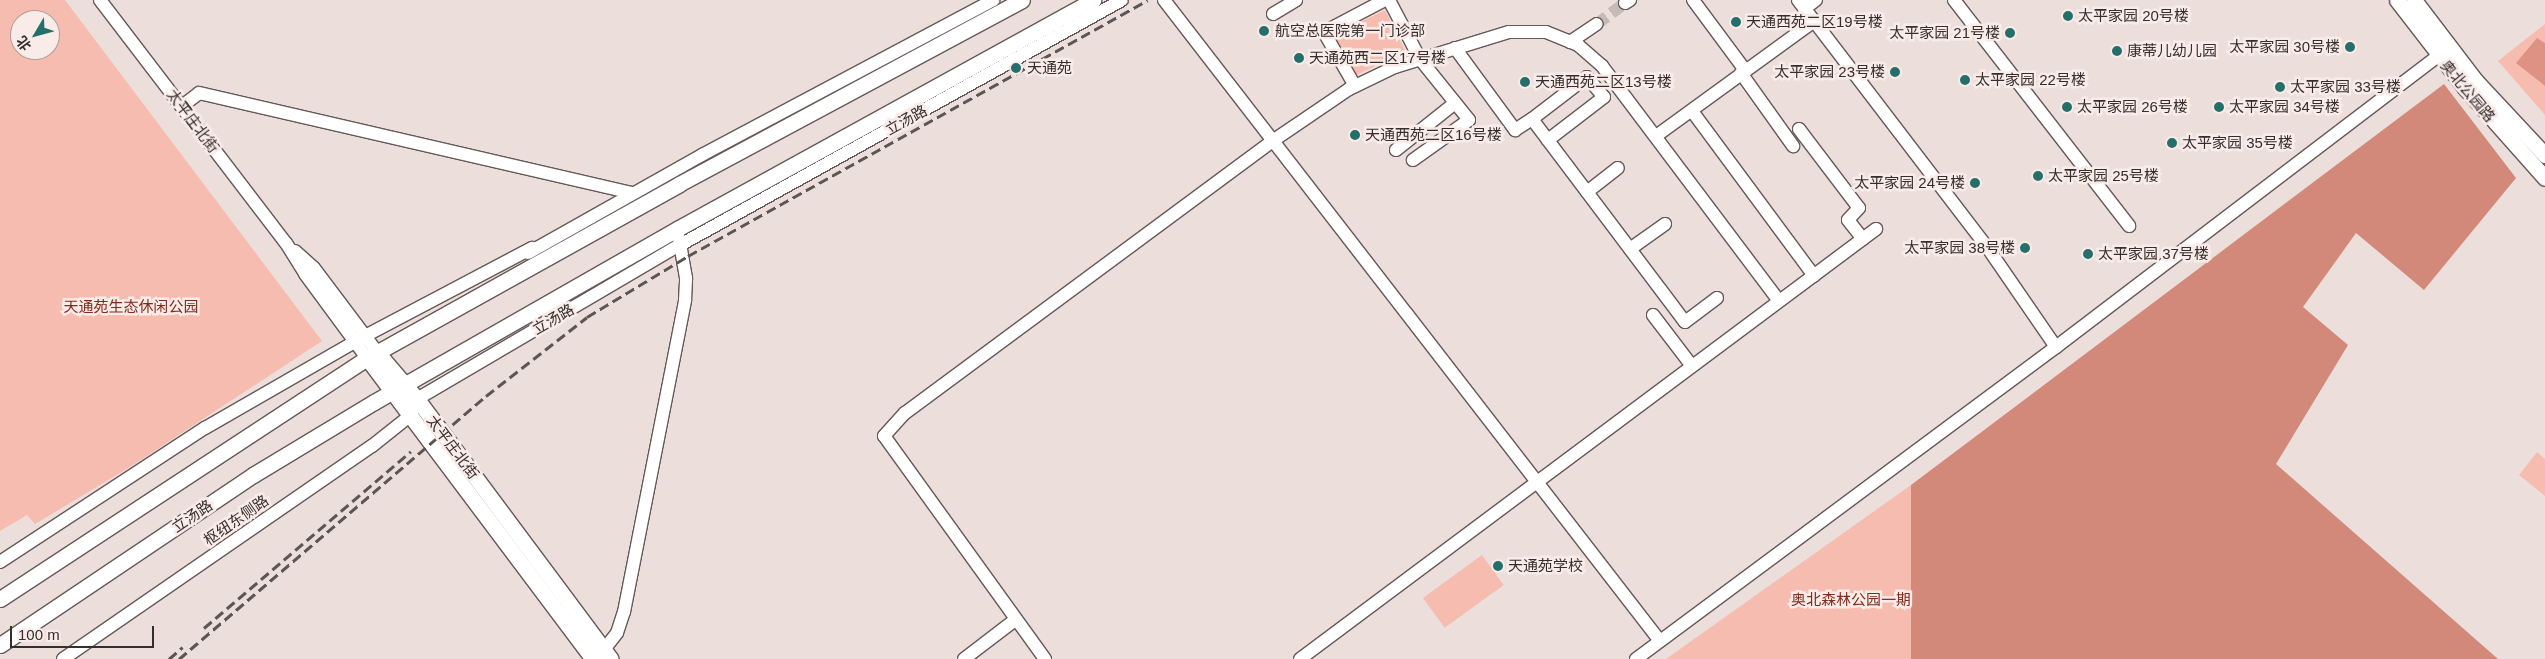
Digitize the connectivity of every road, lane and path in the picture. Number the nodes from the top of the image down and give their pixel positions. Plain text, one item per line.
1 (100, 0) edge
2 (993, 0) edge
3 (1022, 0) edge
4 (1093, 0) edge
5 (1122, 0) edge
6 (1164, 0) edge
7 (1296, 0) edge
8 (1385, 0) edge
9 (1389, 0) edge
10 (1693, 0) edge
11 (1816, 0) edge
12 (1954, 0) edge
13 (2398, 0) edge
14 (2414, 0) edge
15 (1801, 4) edge
16 (1273, 14) dead end
17 (1814, 21) junction
18 (1597, 24) tunnel mouth
19 (1570, 42) junction
20 (1456, 48) junction
21 (2444, 52) junction
22 (1420, 59) junction
23 (1743, 72) junction
24 (1355, 86) junction
25 (1455, 103) junction
26 (182, 106) junction
27 (1692, 111) junction
28 (1532, 119) junction
29 (1799, 129) dead end
30 (1656, 136) junction
31 (1274, 140) junction
32 (1548, 140) junction
33 (1793, 146) dead end
34 (1396, 150) dead end
35 (2545, 155) edge
36 (1413, 160) dead end
37 (1618, 168) dead end
38 (2545, 178) edge
39 (1587, 192) junction
40 (632, 193) junction
41 (1664, 224) dead end
42 (2129, 226) dead end
43 (677, 229) junction
44 (1876, 230) dead end
45 (1863, 239) junction
46 (680, 244) junction
47 (532, 248) junction
48 (1630, 249) junction
49 (1814, 276) junction
50 (490, 291) junction
51 (1717, 298) dead end
52 (1779, 301) junction
53 (1653, 315) dead end
54 (360, 339) junction
55 (2056, 347) junction
56 (372, 355) junction
57 (1692, 366) junction
58 (398, 388) junction
59 (417, 399) junction
60 (411, 415) junction
61 (1537, 481) junction
62 (0, 562) edge
63 (0, 599) edge
64 (1015, 620) junction
65 (1660, 641) junction
66 (0, 645) edge
67 (601, 657) edge
68 (63, 659) edge
69 (964, 659) edge
70 (1045, 659) edge
71 (1300, 659) edge
72 (1636, 659) edge

1 - 26 street, 太平庄北街
2 - 40 street
3 - 50 main road
4 - 43 main road, 立汤路
5 - 46 street, 立汤路
6 - 31 street
7 - 16 street
8 - 24 street
9 - 22 street
10 - 23 street
11 - 15 street
12 - 42 street
13 - 21 main road, 奥北公园路
14 - 21 main road, 奥北公园路
15 - 17 street
17 - 23 street
17 - 55 street
18 - 19 street
19 - 20 street
19 - 30 street
20 - 22 street
20 - 28 street
21 - 35 main road, 奥北公园路
21 - 38 main road, 奥北公园路
21 - 55 street
22 - 24 street
22 - 25 street
23 - 27 street
23 - 33 street
24 - 31 street
25 - 34 street
25 - 36 street
26 - 40 street
26 - 54 street, 太平庄北街
27 - 30 street
27 - 49 street
28 - 32 street
28 - 32 street
29 - 45 street
30 - 52 street
31 - 61 street
31 - 64 street
32 - 39 street
37 - 39 street
39 - 48 street
40 - 47 street
41 - 48 street
43 - 46 street
43 - 58 main road, 立汤路
44 - 45 street
45 - 49 street
46 - 59 street, 立汤路
46 - 67 street
47 - 50 street
47 - 54 street
48 - 51 street
49 - 52 street
50 - 56 main road
52 - 57 street
53 - 57 street
54 - 56 street, 太平庄北街
54 - 62 street
55 - 65 street
56 - 58 main road, 太平庄北街
56 - 63 main road
57 - 61 street
58 - 59 main road, 太平庄北街
58 - 60 main road, 太平庄北街
58 - 66 main road, 立汤路
59 - 60 street
59 - 67 main road, 太平庄北街
60 - 67 main road, 太平庄北街
60 - 68 street, 枢纽东侧路
61 - 65 street
61 - 71 street
64 - 69 street
64 - 70 street
65 - 72 street

